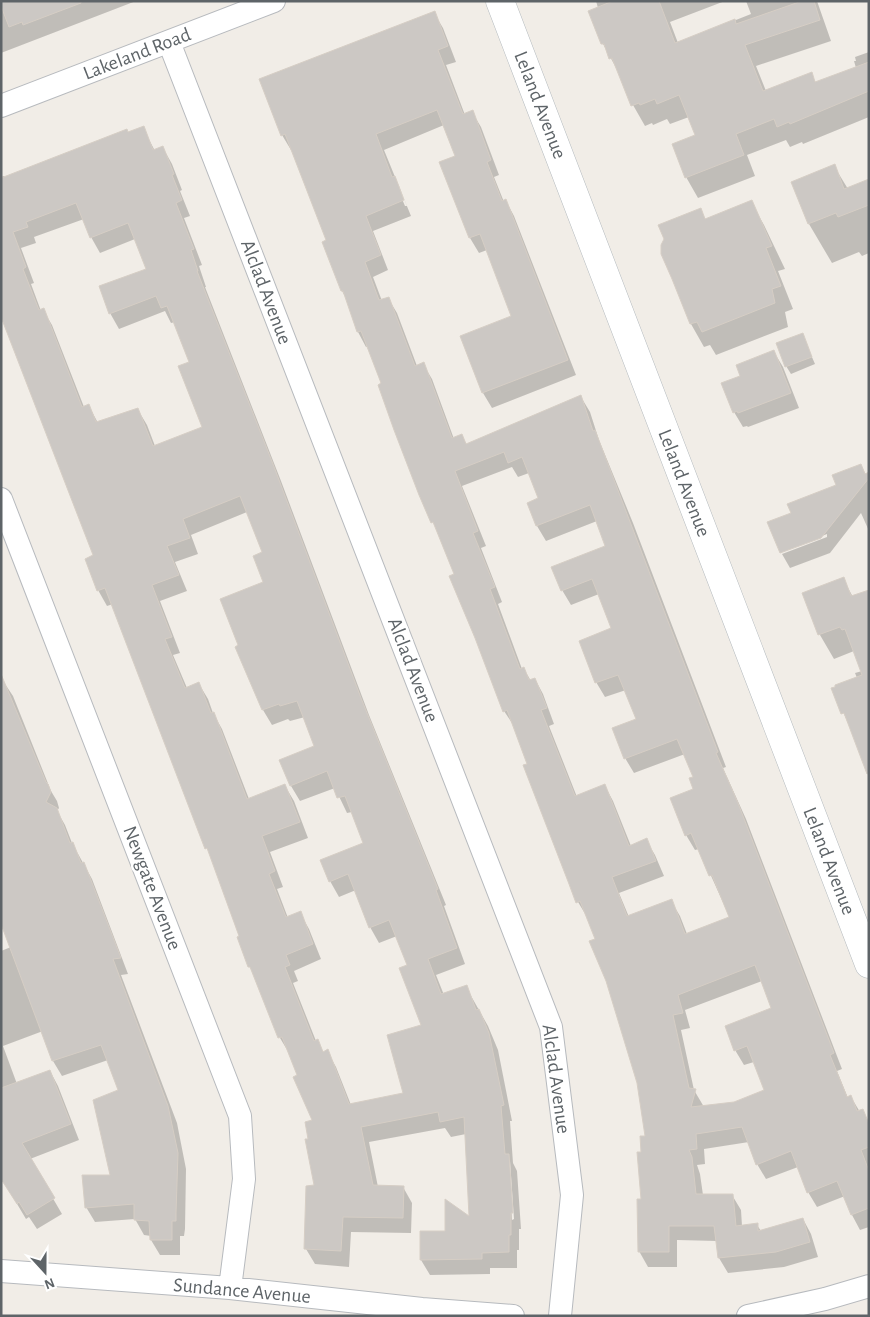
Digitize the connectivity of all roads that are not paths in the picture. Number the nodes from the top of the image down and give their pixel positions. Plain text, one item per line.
1 (274, 1) edge
2 (500, 1) edge
3 (169, 42) junction
4 (1, 106) edge
5 (1, 498) edge
6 (869, 964) edge
7 (1, 1271) edge
8 (869, 1286) edge
9 (230, 1288) junction
10 (421, 1312) edge
11 (513, 1316) edge
12 (560, 1316) edge
13 (748, 1316) edge

1 - 3 street, Lakeland Road
2 - 6 street, Leland Avenue
3 - 4 street, Lakeland Road
3 - 12 street, Alclad Avenue
5 - 9 street, Newgate Avenue
7 - 9 street, Sundance Avenue
8 - 13 street
9 - 10 street, Sundance Avenue
10 - 11 street, Sundance Avenue

